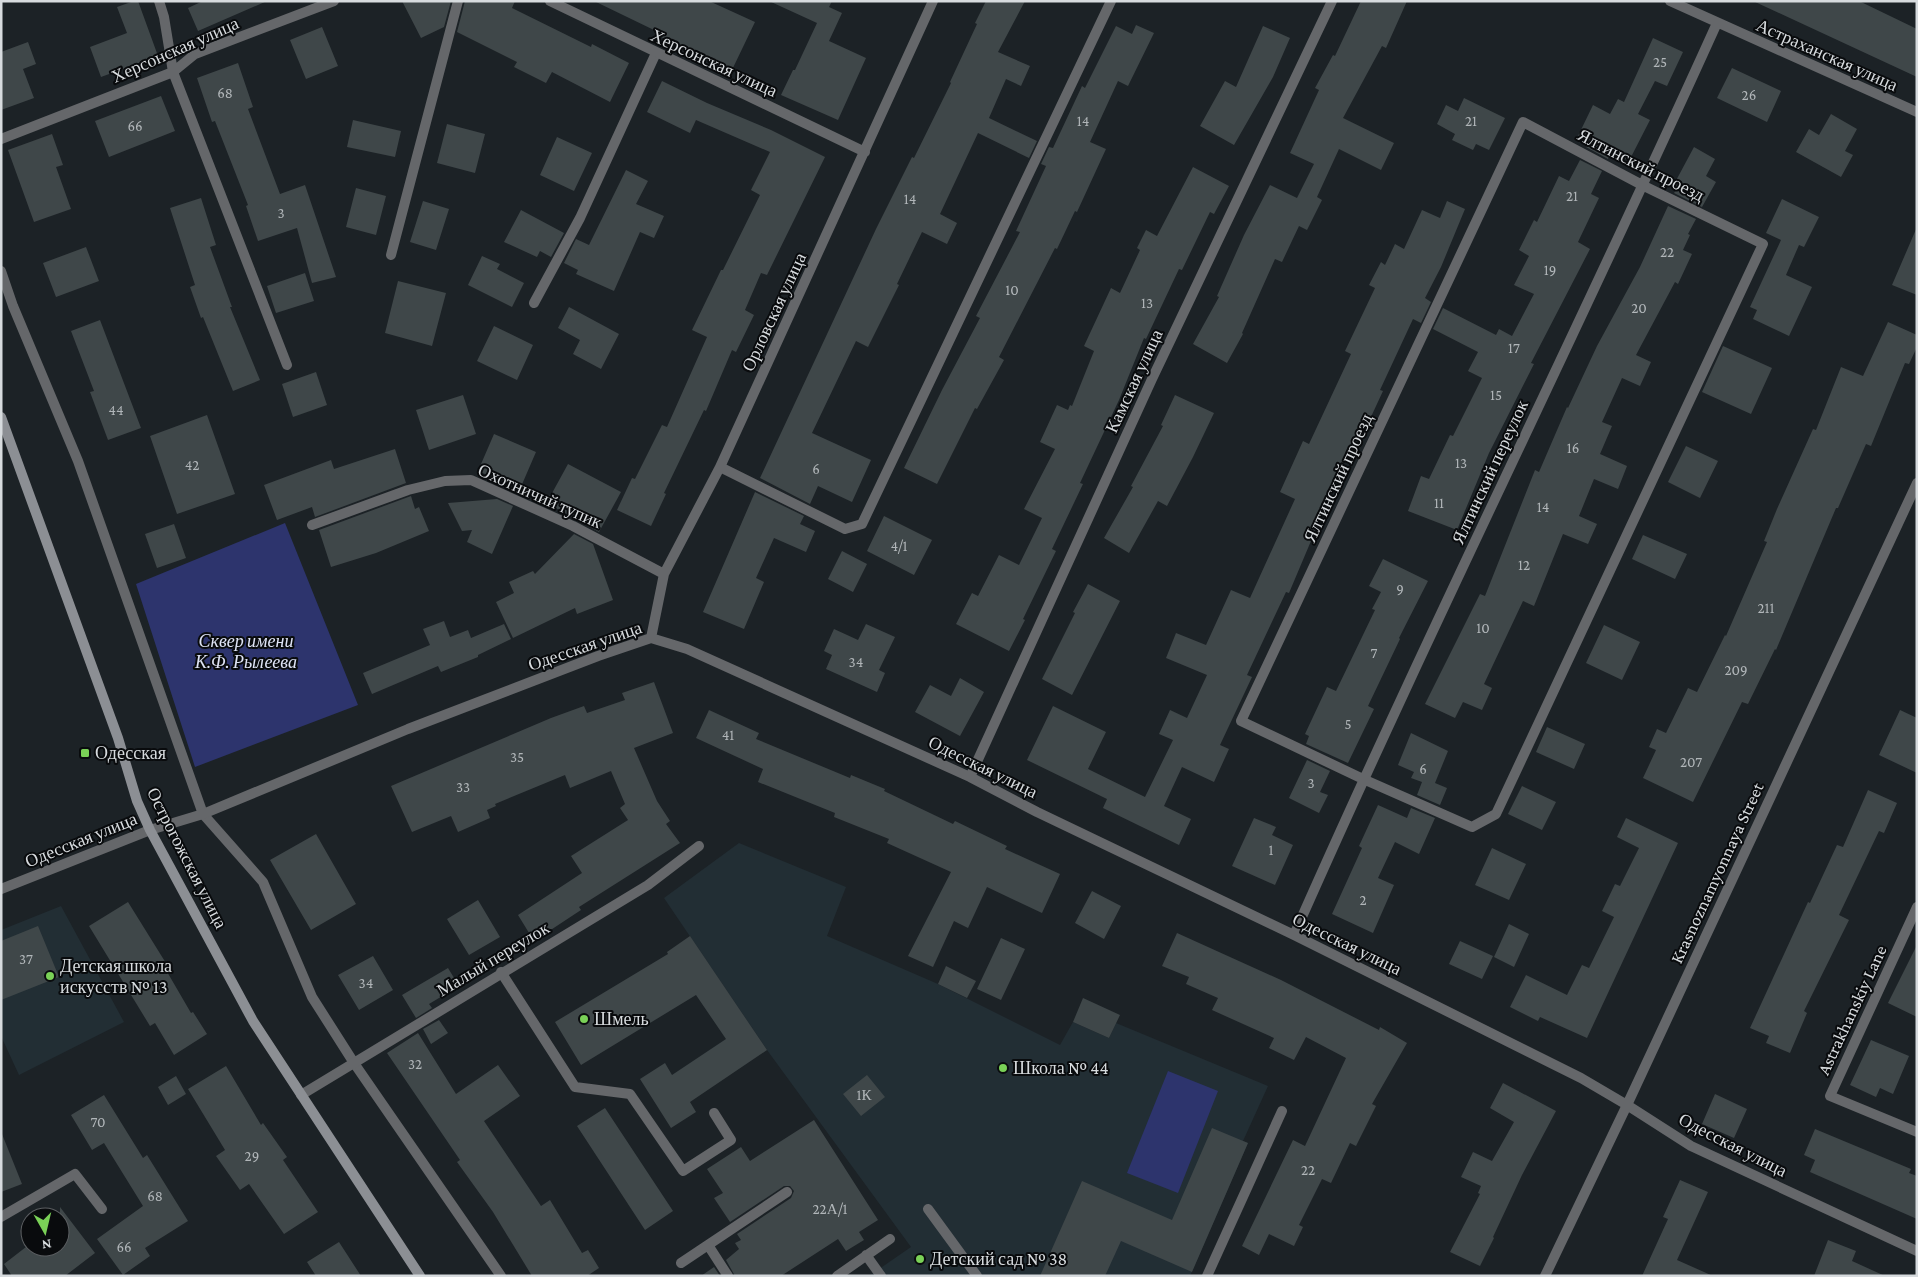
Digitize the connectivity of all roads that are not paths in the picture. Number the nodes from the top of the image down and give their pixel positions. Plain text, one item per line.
1 (159, 1) edge
2 (334, 1) edge
3 (458, 1) edge
4 (550, 1) edge
5 (934, 1) edge
6 (1111, 1) edge
7 (1332, 1) edge
8 (1670, 1) edge
9 (1717, 24) junction
10 (656, 53) junction
11 (173, 72) junction
12 (1917, 112) edge
13 (1, 139) edge
14 (865, 152) junction
15 (1644, 186) junction
16 (392, 255) dead end
17 (1, 270) edge
18 (534, 303) dead end
19 (286, 365) dead end
20 (1, 417) edge
21 (720, 467) junction
22 (1917, 483) edge
23 (312, 524) dead end
24 (664, 574) junction
25 (651, 638) junction
26 (970, 777) junction
27 (1363, 779) junction
28 (203, 814) junction
29 (150, 830) junction
30 (699, 846) dead end
31 (1, 889) edge
32 (1917, 907) edge
33 (1294, 935) junction
34 (501, 972) junction
35 (354, 1063) junction
36 (301, 1095) junction
37 (1628, 1105) junction
38 (1282, 1111) dead end
39 (714, 1112) dead end
40 (1917, 1132) edge
41 (787, 1192) dead end
42 (928, 1209) dead end
43 (102, 1210) dead end
44 (1, 1217) edge
45 (890, 1239) dead end
46 (708, 1245) junction
47 (1917, 1251) edge
48 (866, 1255) junction
49 (681, 1263) dead end
50 (420, 1276) edge
51 (501, 1276) edge
52 (728, 1276) edge
53 (837, 1276) edge
54 (881, 1276) edge
55 (977, 1276) edge
56 (1207, 1276) edge
57 (1545, 1276) edge

1 - 11 street
2 - 11 street, Херсонская улица
3 - 16 street
4 - 10 street, Херсонская улица
5 - 14 street, Орловская улица
6 - 21 street
7 - 26 street, Камская улица
8 - 9 street, Астраханская улица
9 - 12 street, Астраханская улица
9 - 15 street, Ялтинский переулок
10 - 14 street, Херсонская улица
10 - 18 street
11 - 13 street, Херсонская улица
11 - 19 street
14 - 21 street, Орловская улица
15 - 27 street, Ялтинский переулок
15 - 27 street, Ялтинский проезд
15 - 27 street, Ялтинский проезд
17 - 28 street
20 - 29 street, Острогожская улица
21 - 24 street, Орловская улица
22 - 37 street, Krasnoznamyonnaya Street
23 - 24 street, Охотничий тупик
24 - 25 street, Орловская улица
25 - 26 street, Одесская улица
25 - 28 street, Одесская улица
26 - 33 street, Одесская улица
27 - 33 street, Ялтинский переулок
28 - 29 street, Одесская улица
28 - 35 street
29 - 31 street, Одесская улица
29 - 36 street, Острогожская улица
30 - 34 street, Малый переулок
32 - 40 street, Astrakhanskiy Lane
33 - 37 street, Одесская улица
34 - 35 street, Малый переулок
34 - 39 street
35 - 36 street, Малый переулок
35 - 51 street
36 - 50 street, Острогожская улица
37 - 47 street, Одесская улица
37 - 57 street, Krasnoznamyonnaya Street
38 - 56 street
41 - 46 street
42 - 55 street
43 - 44 street
45 - 48 street
46 - 49 street
46 - 52 street
48 - 53 street
48 - 54 street

